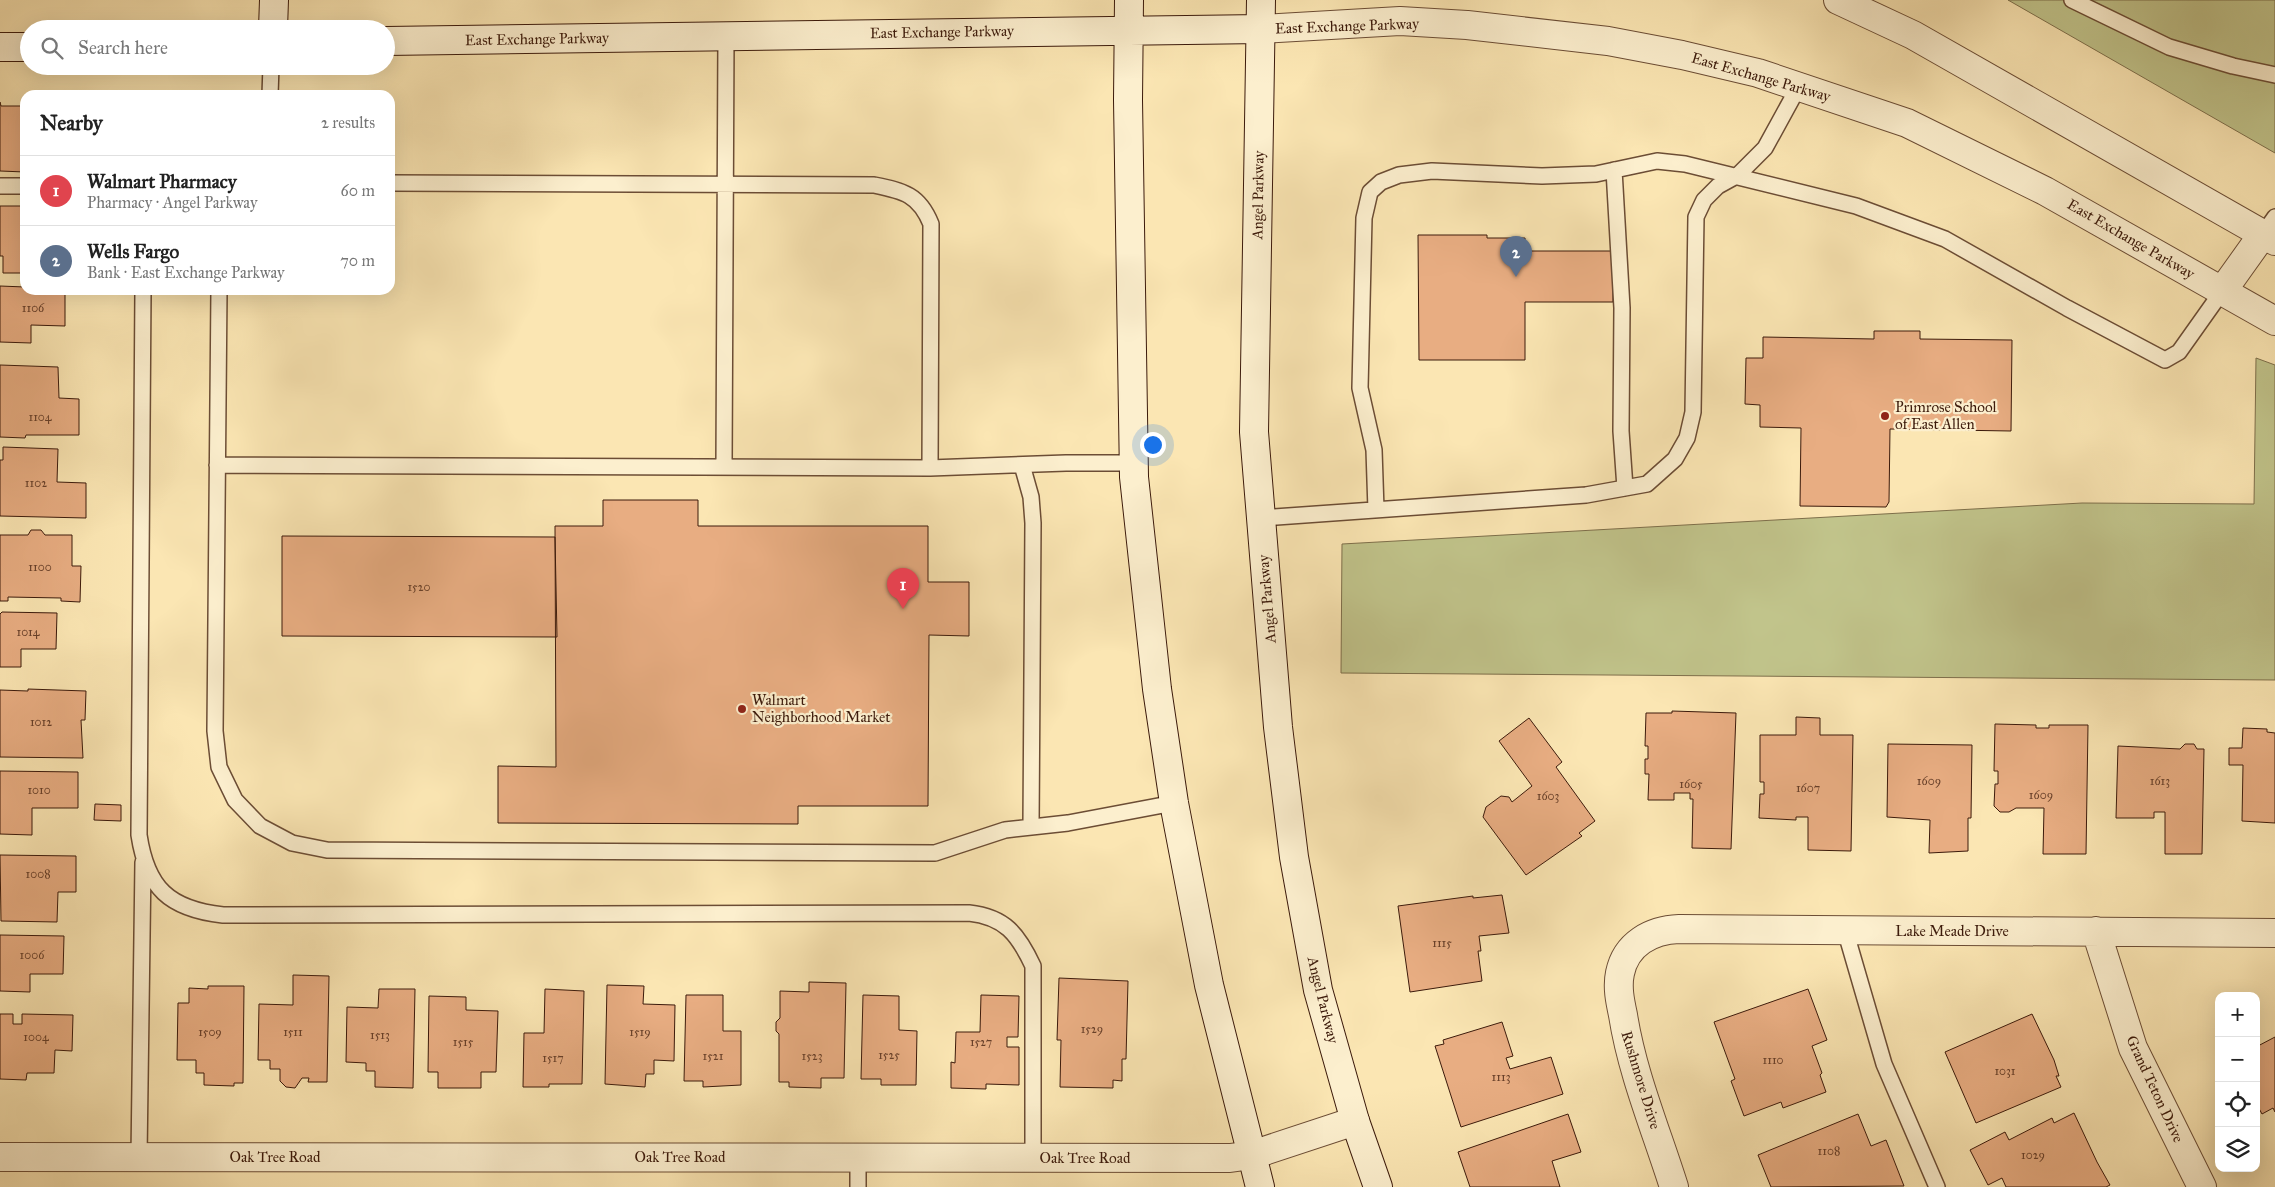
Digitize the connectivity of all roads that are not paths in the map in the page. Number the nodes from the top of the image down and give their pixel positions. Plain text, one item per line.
1 (274, 0) edge
2 (1129, 0) edge
3 (1261, 0) edge
4 (1838, 0) edge
5 (2072, 0) edge
6 (273, 20) edge
7 (1129, 29) junction
8 (1262, 29) junction
9 (726, 35) junction
10 (395, 41) edge
11 (0, 47) edge
12 (20, 47) edge
13 (271, 75) edge
14 (2275, 75) edge
15 (1799, 86) junction
16 (270, 90) edge
17 (1614, 170) junction
18 (1738, 175) junction
19 (395, 183) edge
20 (725, 185) junction
21 (0, 186) edge
22 (20, 186) edge
23 (2271, 230) edge
24 (2223, 290) junction
25 (143, 295) edge
26 (219, 295) edge
27 (2275, 321) edge
28 (1133, 463) junction
29 (217, 465) junction
30 (1022, 465) junction
31 (724, 467) junction
32 (930, 468) junction
33 (1625, 488) junction
34 (1376, 510) junction
35 (1261, 518) junction
36 (1174, 803) junction
37 (1031, 827) junction
38 (143, 860) junction
39 (1845, 930) junction
40 (2096, 932) junction
41 (2275, 933) edge
42 (1634, 945) joint
43 (1355, 1122) junction
44 (1252, 1155) junction
45 (0, 1157) edge
46 (139, 1157) junction
47 (858, 1158) junction
48 (1033, 1158) junction
49 (858, 1187) edge
50 (1260, 1187) edge
51 (1378, 1187) edge
52 (1674, 1187) edge
53 (1937, 1187) edge
54 (2202, 1187) edge

1 - 6 street
2 - 7 street
3 - 8 street, Angel Parkway
4 - 23 street
5 - 14 lane
7 - 8 street, East Exchange Parkway
7 - 9 street, East Exchange Parkway
7 - 28 street
8 - 15 street, East Exchange Parkway
8 - 35 street, Angel Parkway
9 - 10 street, East Exchange Parkway
9 - 20 lane
11 - 12 street
13 - 16 lane
15 - 18 lane
15 - 24 street, East Exchange Parkway
17 - 18 lane
17 - 33 lane
17 - 34 lane
18 - 24 lane
18 - 33 lane
19 - 20 lane
20 - 31 lane
20 - 32 lane
21 - 22 lane
23 - 24 street
24 - 27 street, East Exchange Parkway
25 - 38 lane
26 - 29 lane
28 - 30 lane
28 - 36 street
29 - 31 lane
29 - 37 lane
30 - 32 lane
30 - 37 lane
31 - 32 lane
33 - 34 lane
34 - 35 lane
35 - 43 street, Angel Parkway
36 - 37 lane
36 - 44 street
38 - 46 lane
38 - 48 lane
39 - 40 street, Lake Meade Drive
39 - 42 street, Lake Meade Drive
39 - 53 lane
40 - 41 street, Lake Meade Drive
40 - 54 street, Grand Teton Drive
42 - 52 street, Rushmore Drive
43 - 44 street, Oak Tree Road
43 - 51 street, Angel Parkway
44 - 48 street, Oak Tree Road
44 - 50 street
45 - 46 street, Oak Tree Road
46 - 47 street, Oak Tree Road
47 - 48 street, Oak Tree Road
47 - 49 lane

